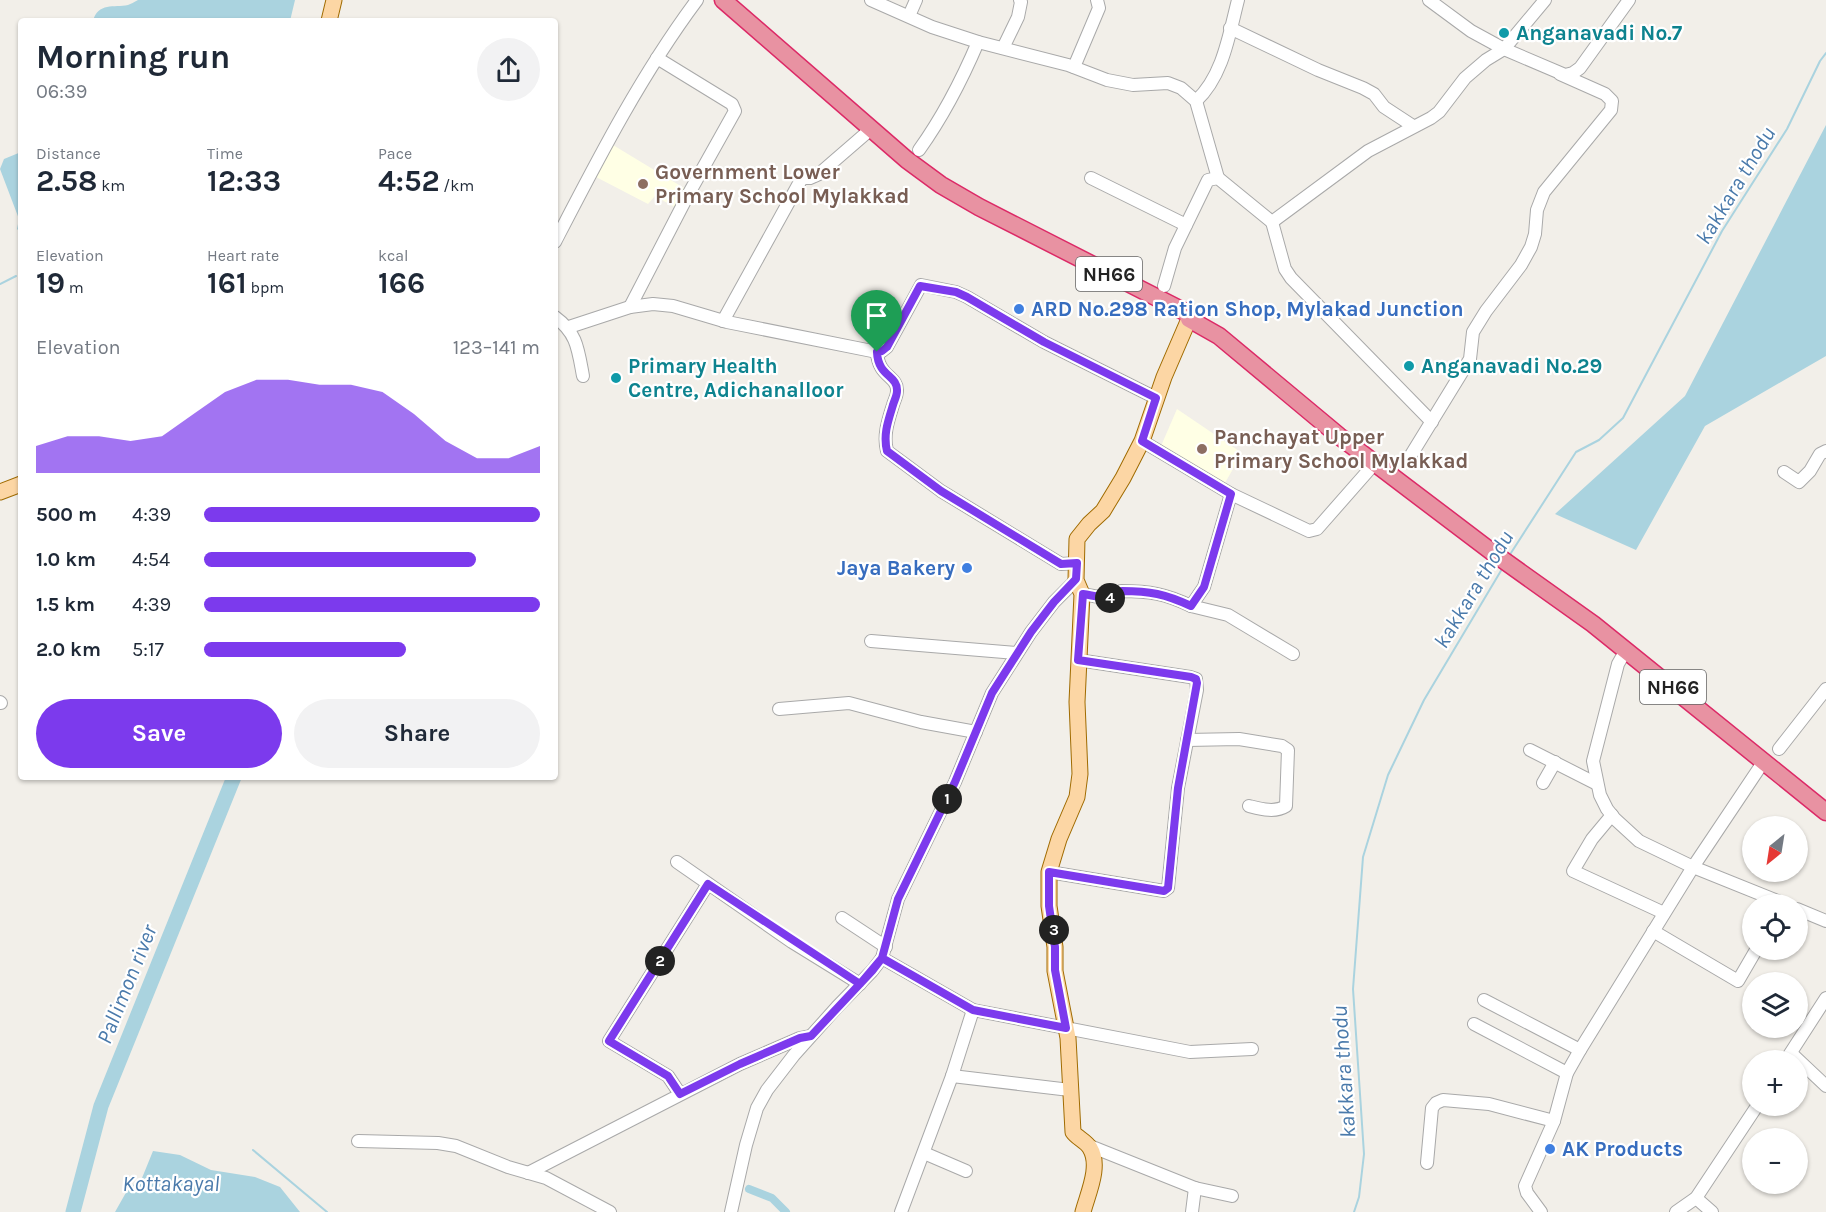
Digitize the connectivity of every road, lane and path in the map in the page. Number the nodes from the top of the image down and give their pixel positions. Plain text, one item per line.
1 (334, 0) edge
2 (697, 0) edge
3 (723, 0) edge
4 (872, 0) edge
5 (916, 0) edge
6 (1020, 0) edge
7 (1097, 0) edge
8 (1238, 0) edge
9 (1429, 0) edge
10 (1545, 0) edge
11 (1629, 0) edge
12 (909, 16) junction
13 (330, 18) edge
14 (1230, 28) junction
15 (978, 42) junction
16 (1003, 48) junction
17 (1504, 49) junction
18 (657, 58) junction
19 (1074, 67) junction
20 (1560, 74) junction
21 (1196, 101) junction
22 (1413, 126) junction
23 (871, 129) junction
24 (919, 150) dead end
25 (1091, 178) dead end
26 (1218, 178) junction
27 (1272, 222) junction
28 (1186, 225) junction
29 (558, 236) edge
30 (1164, 286) dead end
31 (630, 307) junction
32 (558, 318) edge
33 (1190, 319) junction
34 (723, 321) junction
35 (569, 327) junction
36 (877, 352) junction
37 (583, 376) dead end
38 (1156, 398) junction
39 (1432, 422) junction
40 (1142, 441) junction
41 (1826, 451) edge
42 (1408, 460) dead end
43 (1375, 463) junction
44 (1784, 472) dead end
45 (18, 485) edge
46 (0, 492) edge
47 (1231, 494) junction
48 (1077, 563) junction
49 (1079, 586) junction
50 (1191, 606) junction
51 (871, 641) dead end
52 (1626, 650) junction
53 (1016, 653) junction
54 (1293, 654) dead end
55 (1078, 660) junction
56 (1826, 689) edge
57 (779, 709) dead end
58 (976, 732) junction
59 (1187, 740) junction
60 (1779, 749) dead end
61 (1530, 750) dead end
62 (1764, 761) junction
63 (1555, 762) junction
64 (1543, 783) dead end
65 (1598, 784) junction
66 (1249, 806) dead end
67 (1826, 812) edge
68 (1612, 815) junction
69 (677, 862) dead end
70 (1693, 867) junction
71 (1049, 872) junction
72 (708, 884) junction
73 (1759, 894) edge
74 (1664, 913) junction
75 (1808, 914) edge
76 (842, 918) dead end
77 (1826, 921) edge
78 (1653, 931) junction
79 (884, 953) junction
80 (1750, 960) edge
81 (860, 984) junction
82 (1826, 998) edge
83 (1484, 1000) dead end
84 (973, 1010) junction
85 (1474, 1024) dead end
86 (1066, 1028) junction
87 (811, 1036) junction
88 (1252, 1049) dead end
89 (1580, 1050) junction
90 (1793, 1050) edge
91 (1808, 1072) edge
92 (1567, 1073) junction
93 (952, 1076) junction
94 (1826, 1086) edge
95 (1070, 1090) junction
96 (680, 1094) junction
97 (1750, 1116) edge
98 (1554, 1121) junction
99 (358, 1142) dead end
100 (1090, 1146) junction
101 (924, 1153) junction
102 (1428, 1163) dead end
103 (966, 1171) dead end
104 (528, 1173) junction
105 (1196, 1188) junction
106 (1232, 1196) dead end
107 (1696, 1198) junction
108 (610, 1212) edge
109 (731, 1212) edge
110 (901, 1212) edge
111 (1083, 1212) edge
112 (1192, 1212) edge
113 (1541, 1212) edge
114 (1676, 1212) edge
115 (1712, 1212) edge

1 - 13 main road
2 - 18 street
3 - 23 highway, NH66
4 - 12 street
5 - 12 street
6 - 16 street
7 - 19 street
8 - 14 street
9 - 17 street
10 - 17 street
11 - 20 street
12 - 15 street
14 - 21 street
14 - 22 street
15 - 16 street
15 - 24 street
16 - 19 street
17 - 20 street
17 - 22 street
18 - 29 street
18 - 31 street
19 - 21 street
20 - 39 street
21 - 26 street
22 - 27 street
23 - 33 highway, NH66
23 - 34 street
25 - 28 street
26 - 27 street
26 - 28 street
27 - 39 street
28 - 30 street
31 - 34 street
31 - 35 street
32 - 35 street
33 - 38 main road
33 - 43 highway, NH66
34 - 36 street
35 - 37 street
36 - 38 street
36 - 48 street
38 - 40 main road
39 - 42 street
40 - 47 street
40 - 48 main road
41 - 44 street
43 - 47 street
43 - 52 highway, NH66
45 - 46 main road
47 - 50 street
48 - 49 main road
49 - 50 street
49 - 53 street
49 - 55 main road
50 - 54 street
51 - 53 street
52 - 62 highway, NH66
52 - 65 street
53 - 58 street
55 - 59 street
55 - 71 main road
56 - 60 street
57 - 58 street
58 - 79 street
59 - 66 street
59 - 71 street
61 - 63 street
62 - 67 highway, NH66
62 - 70 street
63 - 64 street
63 - 65 street
65 - 68 street
68 - 70 street
68 - 74 street
69 - 72 street
70 - 73 street
70 - 74 street
71 - 86 main road
72 - 81 street
72 - 96 street
74 - 78 street
75 - 77 street
76 - 79 street
78 - 80 street
78 - 89 street
79 - 81 street
79 - 84 street
81 - 87 street
82 - 90 street
83 - 89 street
84 - 86 street
84 - 93 street
85 - 92 street
86 - 88 street
86 - 95 main road
87 - 96 street
87 - 109 street
89 - 92 street
91 - 94 street
92 - 98 street
93 - 95 street
93 - 101 street
95 - 100 main road
96 - 104 street
97 - 107 street
98 - 102 street
98 - 113 street
99 - 104 street
100 - 105 street
100 - 111 main road
101 - 103 street
101 - 110 street
104 - 108 street
105 - 106 street
105 - 112 street
107 - 114 street
107 - 115 street

